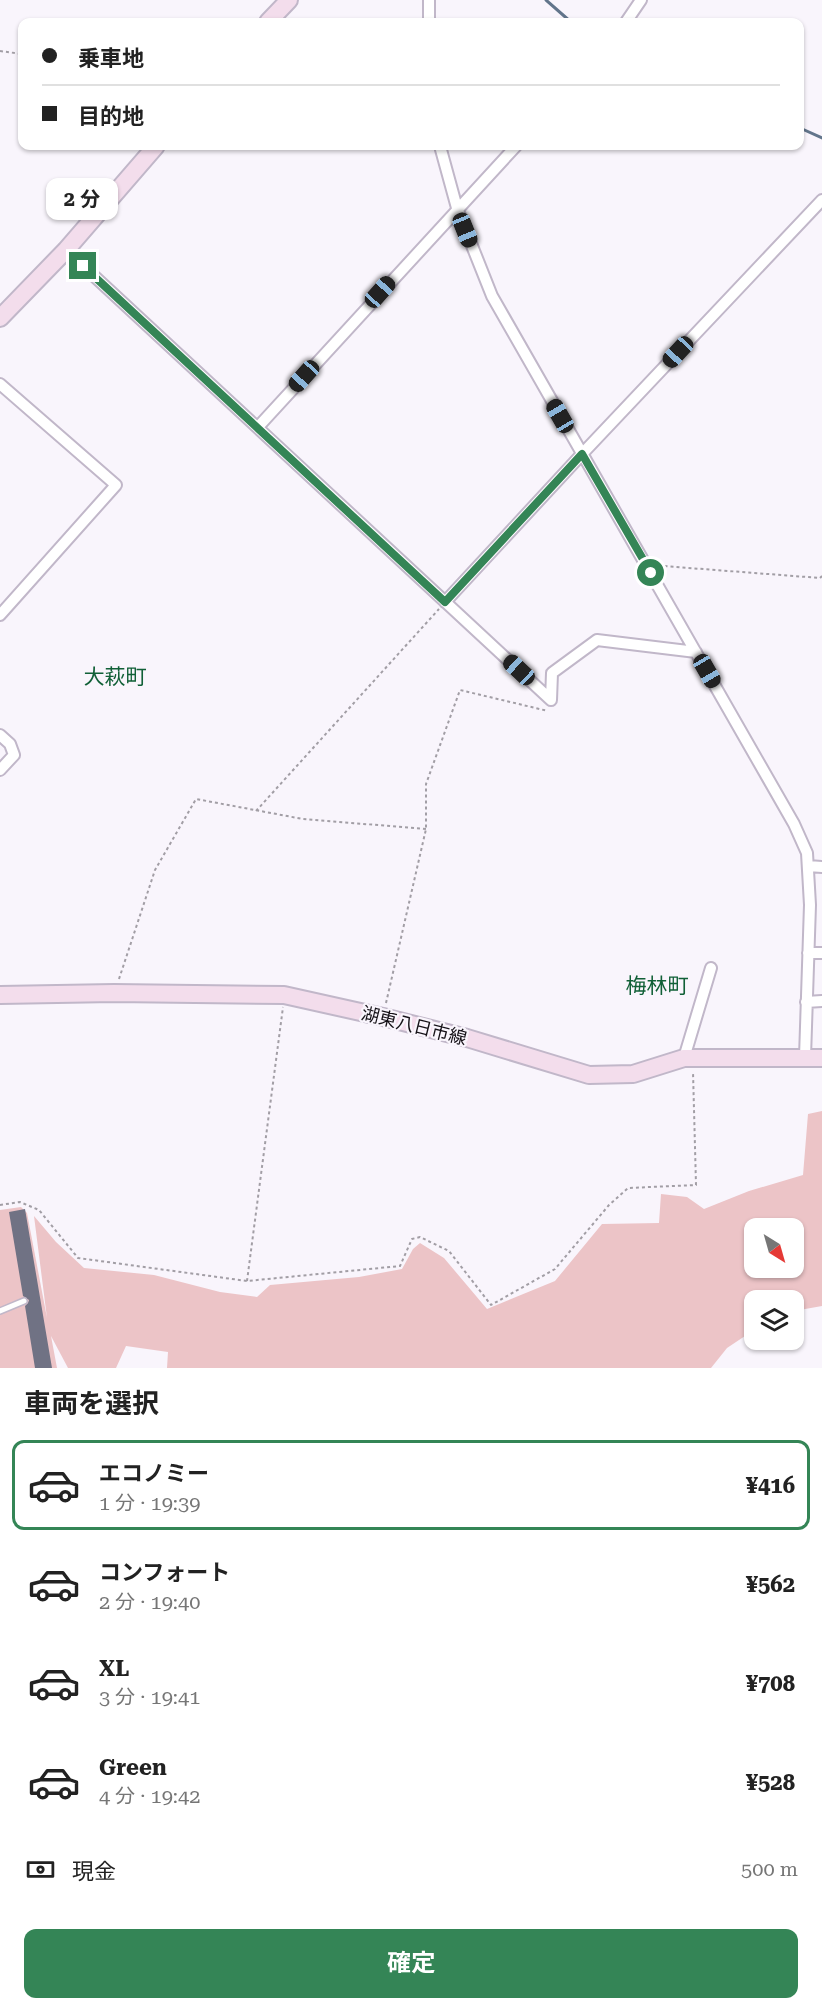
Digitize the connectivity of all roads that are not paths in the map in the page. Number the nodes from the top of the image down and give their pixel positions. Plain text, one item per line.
1 (289, 0) edge
2 (429, 0) edge
3 (641, 0) edge
4 (272, 18) edge
5 (429, 18) edge
6 (629, 18) edge
7 (153, 150) edge
8 (441, 150) edge
9 (512, 150) edge
10 (822, 200) edge
11 (457, 208) junction
12 (66, 250) junction
13 (0, 318) edge
14 (0, 384) edge
15 (258, 427) junction
16 (582, 454) junction
17 (445, 602) junction
18 (0, 615) edge
19 (696, 652) junction
20 (0, 735) edge
21 (0, 770) edge
22 (808, 866) junction
23 (822, 867) edge
24 (808, 953) junction
25 (822, 953) edge
26 (711, 968) dead end
27 (0, 995) edge
28 (822, 1001) edge
29 (806, 1002) junction
30 (805, 1057) junction
31 (688, 1058) junction
32 (822, 1058) edge
33 (24, 1301) dead end
34 (0, 1311) edge

1 - 4 main road
2 - 5 street
3 - 6 street
7 - 12 main road
8 - 11 street
9 - 11 street
10 - 16 street
11 - 15 street
11 - 16 street
12 - 13 main road
12 - 15 street
14 - 18 street
15 - 17 street
16 - 17 street
16 - 19 street
17 - 19 street
19 - 22 street
20 - 21 street
22 - 23 street
22 - 24 street
24 - 25 street
24 - 29 street
26 - 31 street
27 - 31 main road, 湖東八日市線
28 - 29 street
29 - 30 street
30 - 31 main road, 湖東八日市線
30 - 32 main road, 湖東八日市線
33 - 34 lane

